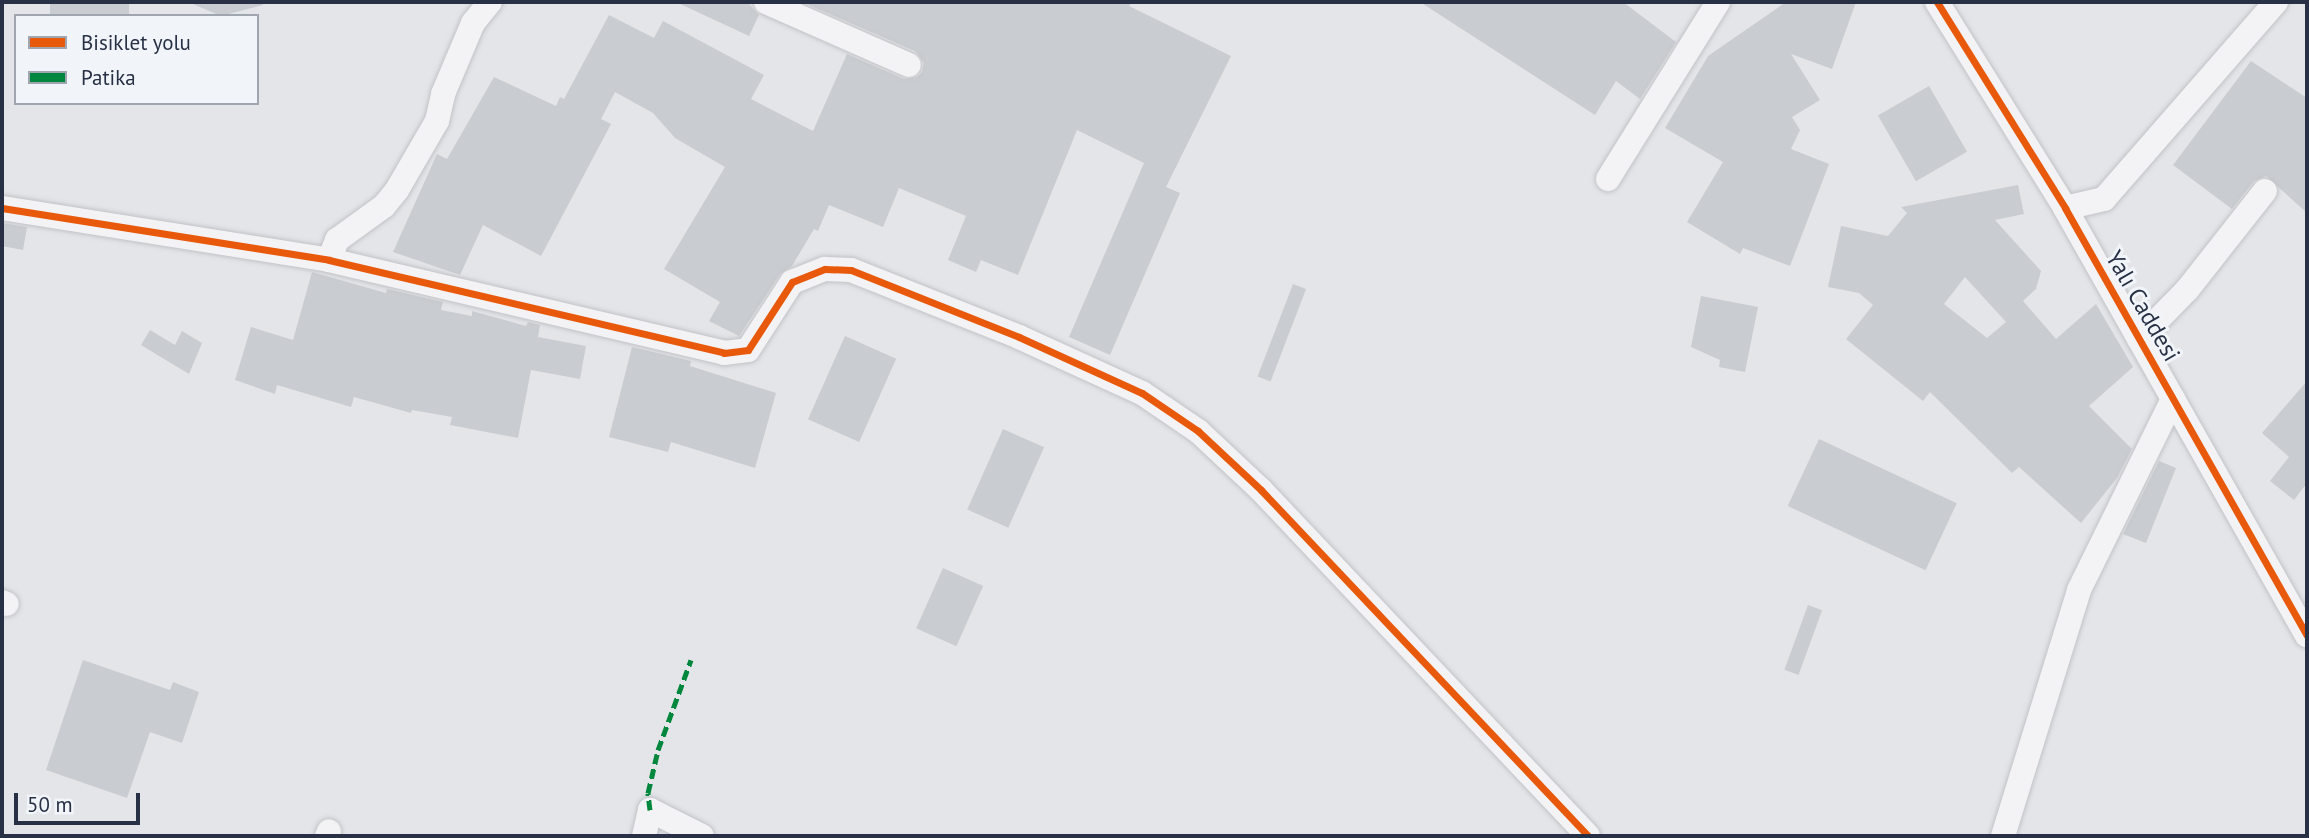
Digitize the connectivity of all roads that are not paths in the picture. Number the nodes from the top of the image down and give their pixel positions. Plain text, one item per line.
1 (490, 2) edge
2 (766, 2) edge
3 (1718, 2) edge
4 (1937, 2) edge
5 (2276, 2) edge
6 (909, 65) dead end
7 (1608, 179) dead end
8 (2265, 191) dead end
9 (2, 208) edge
10 (2065, 208) junction
11 (329, 260) junction
12 (2139, 339) junction
13 (2173, 399) junction
14 (2307, 635) edge
15 (644, 836) edge
16 (702, 836) edge
17 (1588, 836) edge
18 (2003, 836) edge

1 - 11 street
2 - 6 street
3 - 7 street
4 - 10 street, Yalı Caddesi
5 - 10 street
8 - 12 street
9 - 11 street
10 - 12 street, Yalı Caddesi
11 - 17 street
12 - 13 street, Yalı Caddesi
13 - 14 street, Yalı Caddesi
13 - 18 street
15 - 16 street

